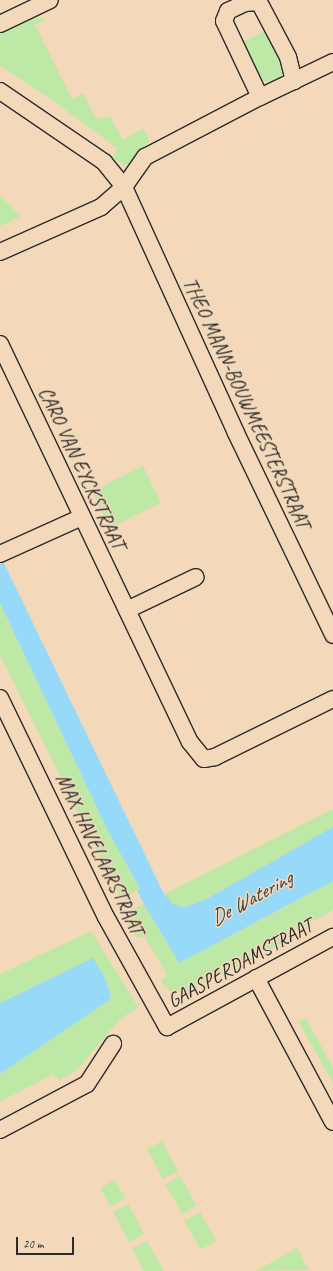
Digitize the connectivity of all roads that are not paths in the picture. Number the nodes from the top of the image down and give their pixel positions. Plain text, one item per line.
1 (50, 0) edge
2 (0, 24) edge
3 (333, 62) edge
4 (294, 81) junction
5 (0, 91) edge
6 (260, 97) junction
7 (124, 187) junction
8 (0, 252) edge
9 (0, 344) edge
10 (82, 517) junction
11 (4, 552) edge
12 (196, 578) dead end
13 (126, 610) junction
14 (333, 635) edge
15 (0, 698) edge
16 (333, 699) edge
17 (333, 937) edge
18 (256, 978) junction
19 (167, 1027) joint
20 (113, 1044) dead end
21 (333, 1122) edge
22 (0, 1130) edge

1 - 2 street
3 - 4 street
4 - 6 street
4 - 6 street
5 - 7 street, THEO MANN-BOUWMEESTERSTRAAT
6 - 7 street
7 - 8 street
7 - 14 street, THEO MANN-BOUWMEESTERSTRAAT
9 - 10 street, CARO VAN EYCKSTRAAT
10 - 11 street
10 - 13 street, CARO VAN EYCKSTRAAT
12 - 13 street
13 - 16 street, CARO VAN EYCKSTRAAT
15 - 19 street, MAX HAVELAARSTRAAT
17 - 18 street, GAASPERDAMSTRAAT
18 - 19 street, GAASPERDAMSTRAAT
18 - 21 street
20 - 22 street

